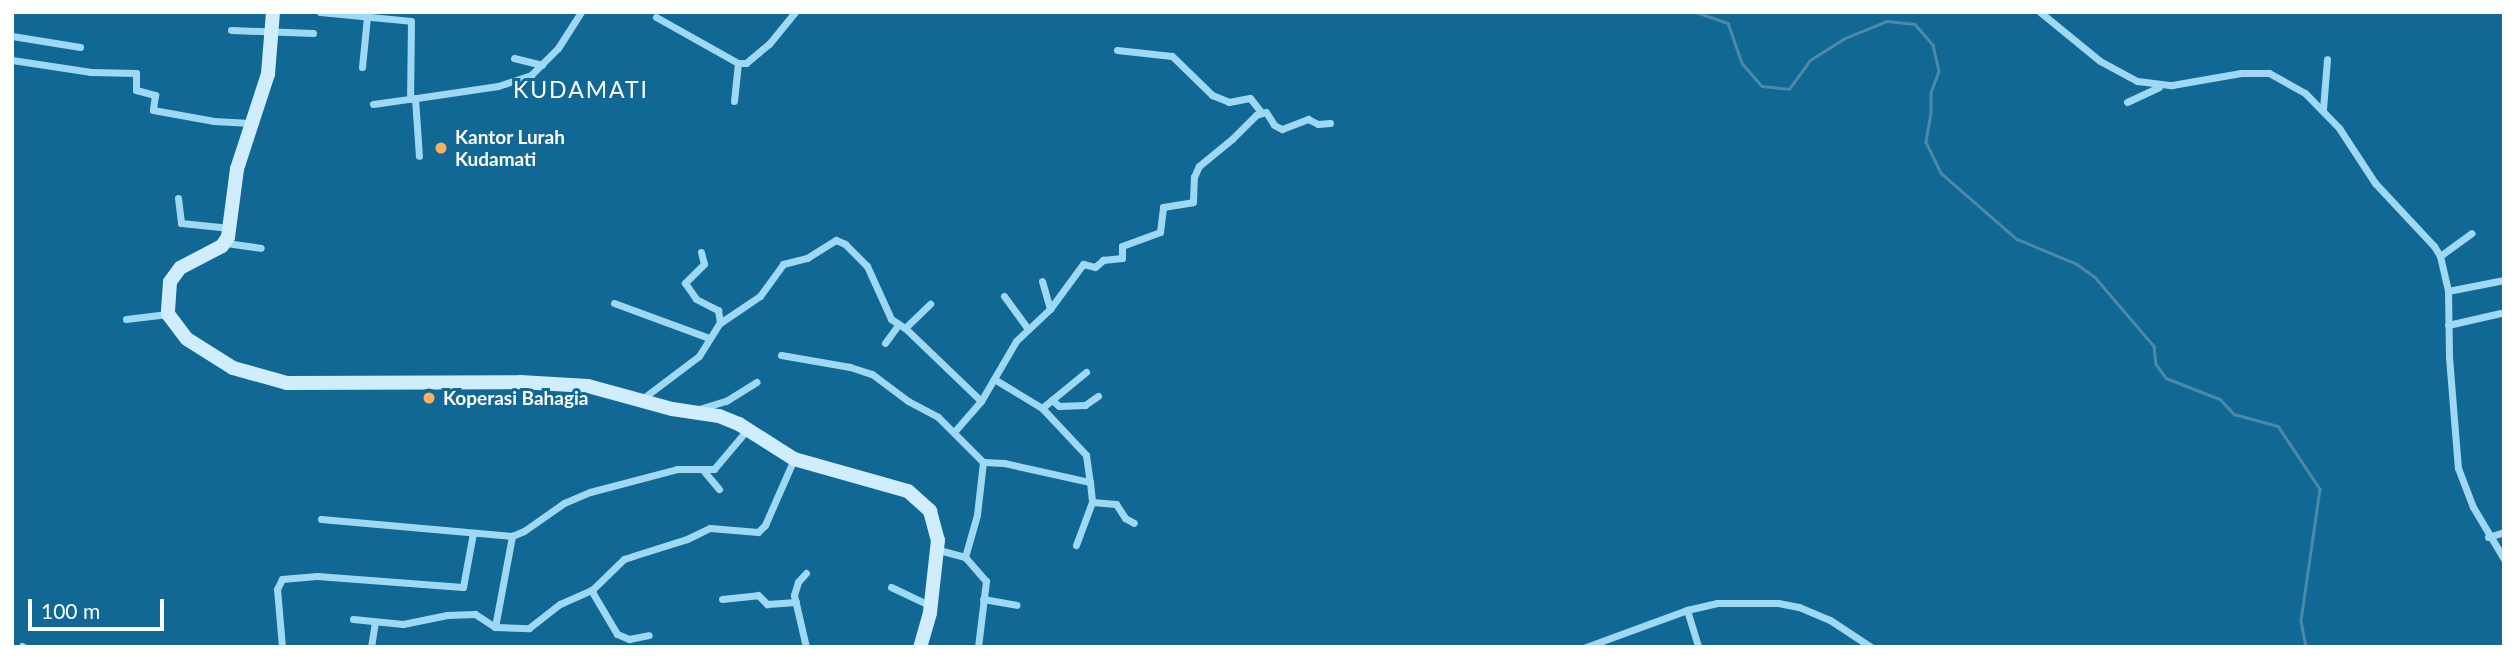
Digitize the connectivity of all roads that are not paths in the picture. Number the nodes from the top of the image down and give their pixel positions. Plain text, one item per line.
1 (273, 12) edge
2 (320, 12) edge
3 (581, 12) edge
4 (794, 12) edge
5 (2040, 12) edge
6 (367, 17) junction
7 (656, 17) dead end
8 (231, 30) dead end
9 (272, 32) junction
10 (313, 33) dead end
11 (12, 36) edge
12 (80, 47) dead end
13 (1117, 50) dead end
14 (513, 58) dead end
15 (2327, 59) dead end
16 (12, 60) edge
17 (738, 63) junction
18 (542, 65) junction
19 (362, 67) dead end
20 (2163, 85) junction
21 (412, 98) junction
22 (734, 101) dead end
23 (2127, 102) dead end
24 (373, 104) dead end
25 (2323, 109) junction
26 (1261, 112) junction
27 (250, 123) junction
28 (1330, 123) dead end
29 (419, 156) dead end
30 (178, 198) dead end
31 (230, 228) junction
32 (2472, 233) dead end
33 (226, 243) junction
34 (261, 247) dead end
35 (701, 252) dead end
36 (2440, 256) junction
37 (2504, 280) edge
38 (1042, 281) dead end
39 (2448, 290) junction
40 (1004, 296) dead end
41 (614, 303) dead end
42 (930, 304) dead end
43 (1050, 309) junction
44 (2501, 313) dead end
45 (168, 314) junction
46 (126, 319) dead end
47 (720, 323) junction
48 (2448, 325) junction
49 (902, 326) junction
50 (1028, 329) junction
51 (709, 338) junction
52 (885, 343) dead end
53 (781, 355) dead end
54 (1086, 372) dead end
55 (994, 379) junction
56 (757, 382) dead end
57 (1098, 396) dead end
58 (642, 399) junction
59 (1052, 400) junction
60 (981, 401) junction
61 (1042, 408) junction
62 (695, 410) junction
63 (747, 430) junction
64 (954, 432) junction
65 (794, 459) junction
66 (984, 462) junction
67 (703, 470) junction
68 (1090, 482) junction
69 (719, 489) dead end
70 (1092, 502) junction
71 (321, 519) dead end
72 (1134, 523) dead end
73 (2504, 532) edge
74 (473, 534) junction
75 (512, 536) junction
76 (2488, 537) junction
77 (1076, 545) dead end
78 (937, 550) junction
79 (965, 556) junction
80 (2504, 559) edge
81 (806, 573) dead end
82 (891, 587) dead end
83 (591, 590) junction
84 (722, 599) dead end
85 (983, 599) junction
86 (796, 602) junction
87 (1016, 605) dead end
88 (931, 606) junction
89 (1686, 610) junction
90 (353, 620) dead end
91 (375, 622) junction
92 (495, 628) junction
93 (649, 635) dead end
94 (282, 647) edge
95 (371, 647) edge
96 (806, 647) edge
97 (920, 647) edge
98 (978, 647) edge
99 (1586, 647) edge
100 (1698, 647) edge
101 (1871, 647) edge

1 - 9 street
2 - 6 street
3 - 18 street
4 - 17 street
5 - 20 street
6 - 19 street
6 - 21 street
7 - 17 street
8 - 9 street
9 - 10 street
9 - 27 street
11 - 12 street
13 - 26 street
14 - 18 street
15 - 25 street
16 - 27 street
17 - 22 street
18 - 21 street
20 - 23 street
20 - 25 street
21 - 24 street
21 - 29 street
25 - 36 street
26 - 28 street
26 - 43 street
27 - 31 street
30 - 31 street
31 - 33 street
32 - 36 street
33 - 34 street
33 - 45 street
35 - 47 street
36 - 39 street
37 - 39 street
38 - 43 street
39 - 48 street
40 - 50 street
41 - 51 street
42 - 49 street
43 - 50 street
44 - 48 street
45 - 46 street
45 - 58 street
47 - 49 street
47 - 51 street
48 - 76 street
49 - 52 street
49 - 60 street
50 - 55 street
51 - 58 street
53 - 64 street
54 - 59 street
55 - 60 street
55 - 61 street
56 - 62 street
57 - 59 street
58 - 62 street
59 - 61 street
60 - 64 street
61 - 68 street
62 - 63 street
63 - 65 street
63 - 67 street
64 - 66 street
65 - 78 street
65 - 83 street
66 - 68 street
66 - 79 street
67 - 69 street
67 - 75 street
68 - 70 street
70 - 72 street
70 - 77 street
71 - 74 street
73 - 76 street
74 - 75 street
74 - 94 street
75 - 92 street
76 - 80 street
78 - 79 street
78 - 88 street
79 - 85 street
81 - 86 street
82 - 88 street
83 - 92 street
83 - 93 street
84 - 86 street
85 - 87 street
85 - 98 street
86 - 96 street
88 - 97 street
89 - 99 street
89 - 100 street
89 - 101 street
90 - 91 street
91 - 92 street
91 - 95 street

